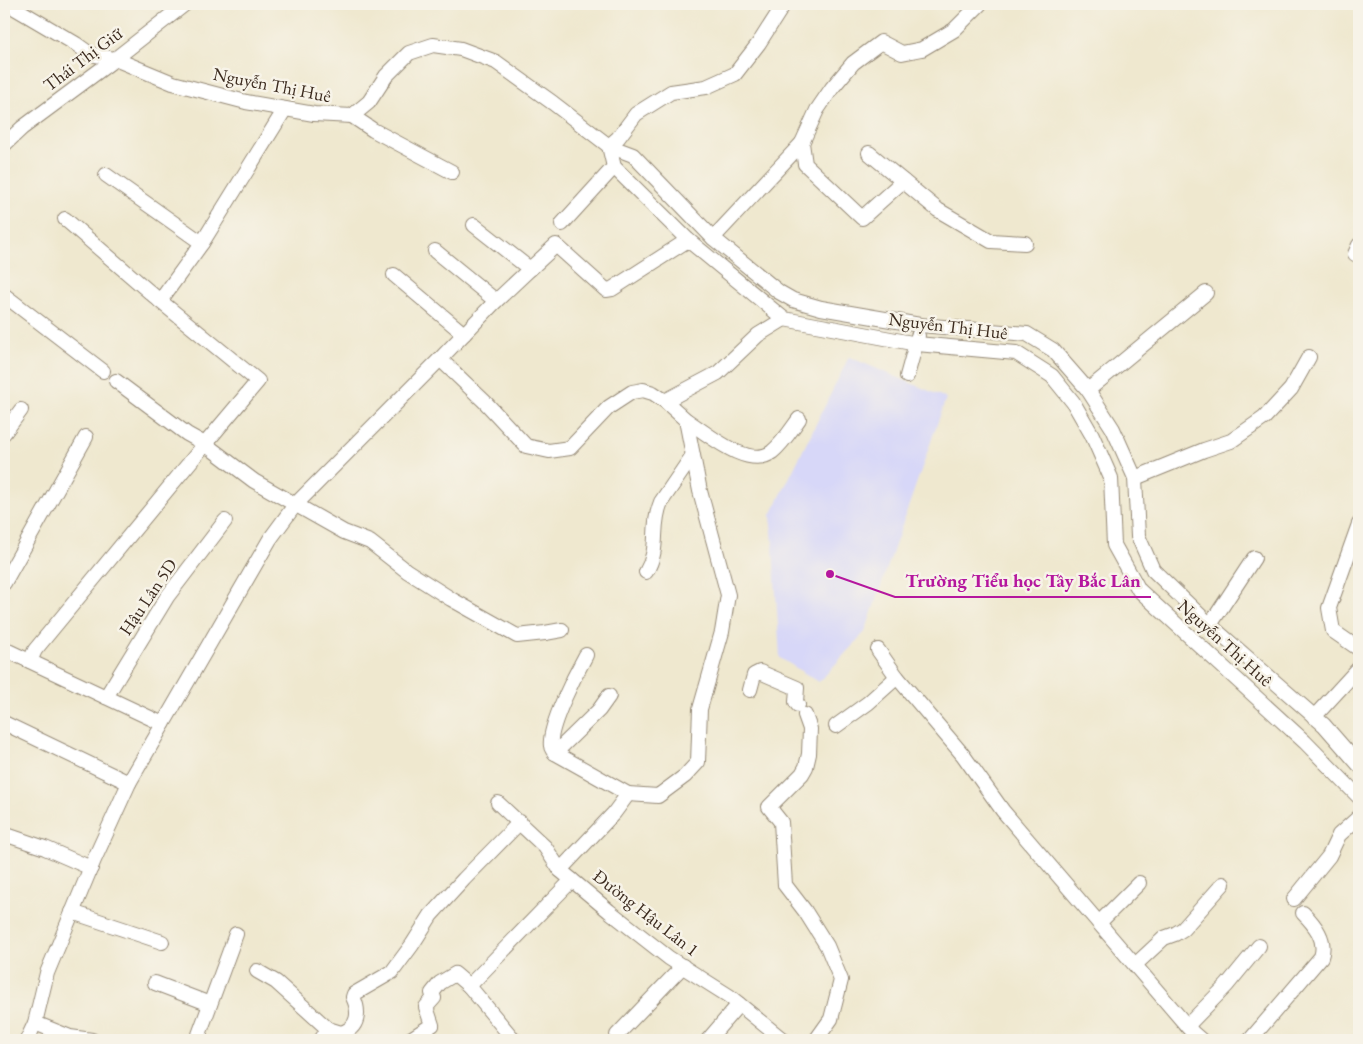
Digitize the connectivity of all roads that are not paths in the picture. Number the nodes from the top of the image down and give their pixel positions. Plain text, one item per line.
1 (8, 4) edge
2 (185, 4) edge
3 (784, 4) edge
4 (980, 4) edge
5 (115, 59) junction
6 (285, 109) junction
7 (352, 116) junction
8 (802, 144) junction
9 (4, 145) edge
10 (609, 146) junction
11 (869, 153) dead end
12 (614, 167) junction
13 (452, 172) dead end
14 (106, 175) dead end
15 (903, 181) junction
16 (65, 219) dead end
17 (562, 224) dead end
18 (474, 225) dead end
19 (713, 238) junction
20 (688, 240) junction
21 (202, 243) junction
22 (1025, 243) dead end
23 (435, 251) dead end
24 (530, 269) junction
25 (394, 275) dead end
26 (1206, 293) dead end
27 (4, 295) edge
28 (160, 301) junction
29 (496, 301) junction
30 (784, 319) junction
31 (920, 325) junction
32 (464, 334) junction
33 (917, 344) junction
34 (1309, 357) dead end
35 (440, 359) junction
36 (103, 371) dead end
37 (907, 376) dead end
38 (116, 381) dead end
39 (1088, 390) junction
40 (665, 401) junction
41 (21, 410) dead end
42 (799, 419) dead end
43 (686, 420) junction
44 (4, 433) edge
45 (86, 437) dead end
46 (205, 444) junction
47 (693, 456) junction
48 (1135, 478) junction
49 (296, 505) junction
50 (225, 521) dead end
51 (1359, 524) edge
52 (1254, 558) dead end
53 (8, 562) edge
54 (646, 572) dead end
55 (4, 583) edge
56 (1210, 625) junction
57 (562, 630) dead end
58 (4, 649) edge
59 (1359, 649) edge
60 (878, 650) dead end
61 (586, 655) dead end
62 (30, 661) junction
63 (1359, 668) edge
64 (897, 677) junction
65 (750, 690) dead end
66 (609, 696) dead end
67 (106, 697) junction
68 (1314, 717) junction
69 (4, 723) edge
70 (163, 724) junction
71 (836, 726) dead end
72 (555, 753) junction
73 (1359, 765) edge
74 (129, 783) junction
75 (628, 794) junction
76 (1359, 797) edge
77 (498, 803) dead end
78 (1359, 817) edge
79 (520, 822) junction
80 (4, 834) edge
81 (91, 868) junction
82 (560, 870) junction
83 (572, 880) junction
84 (1139, 883) dead end
85 (1222, 884) dead end
86 (1294, 899) dead end
87 (72, 912) junction
88 (1303, 913) dead end
89 (1099, 922) junction
90 (236, 934) dead end
91 (162, 942) dead end
92 (1259, 946) dead end
93 (1135, 965) junction
94 (683, 966) junction
95 (257, 972) dead end
96 (155, 983) dead end
97 (469, 986) junction
98 (210, 1004) junction
99 (739, 1004) junction
100 (35, 1022) junction
101 (1187, 1026) junction
102 (617, 1034) dead end
103 (325, 1035) edge
104 (27, 1040) edge
105 (92, 1040) edge
106 (197, 1040) edge
107 (409, 1040) edge
108 (514, 1040) edge
109 (708, 1040) edge
110 (783, 1040) edge
111 (816, 1040) edge
112 (1201, 1040) edge
113 (1250, 1040) edge

1 - 5 street, Nguyễn Thị Huê
2 - 5 street, Thái Thị Giữ
3 - 10 street
4 - 8 street
5 - 6 street, Nguyễn Thị Huê
5 - 9 street, Thái Thị Giữ
6 - 7 street, Nguyễn Thị Huê
6 - 21 street
7 - 10 street, Nguyễn Thị Huê
7 - 13 street
8 - 15 street
8 - 19 street
10 - 12 street
10 - 19 street, Nguyễn Thị Huê
11 - 15 street
12 - 17 street
12 - 20 street, Nguyễn Thị Huê
14 - 21 street
15 - 22 street
16 - 28 street
18 - 24 street
19 - 31 street, Nguyễn Thị Huê
20 - 24 street
20 - 30 street, Nguyễn Thị Huê
21 - 28 street
23 - 29 street
24 - 29 street
25 - 32 street
26 - 39 street
27 - 36 street
28 - 46 street
29 - 32 street
30 - 33 street, Nguyễn Thị Huê
30 - 40 street
31 - 33 street
31 - 39 street, Nguyễn Thị Huê
32 - 35 street
33 - 37 street
33 - 76 street, Nguyễn Thị Huê
34 - 48 street
35 - 40 street
35 - 49 street
38 - 46 street
39 - 48 street, Nguyễn Thị Huê
40 - 43 street
41 - 44 street
42 - 43 street
43 - 47 street
45 - 53 street
46 - 49 street
46 - 62 street
47 - 54 street
47 - 75 street
48 - 56 street, Nguyễn Thị Huê
49 - 57 street
49 - 70 street
50 - 67 street, Hậu Lân 5D
51 - 59 street
52 - 56 street
53 - 55 street
56 - 68 street, Nguyễn Thị Huê
58 - 62 street
60 - 64 street
61 - 72 street
62 - 67 street
63 - 68 street
64 - 71 street
64 - 89 street
65 - 111 street
66 - 72 street
67 - 70 street
68 - 73 street, Nguyễn Thị Huê
69 - 74 street
70 - 74 street
72 - 75 street
74 - 81 street
75 - 82 street
77 - 79 street, Đường Hậu Lân 1
78 - 86 street
79 - 82 street, Đường Hậu Lân 1
79 - 103 street
80 - 81 street
81 - 87 street
82 - 83 street, Đường Hậu Lân 1
83 - 94 street, Đường Hậu Lân 1
83 - 97 street
84 - 89 street
85 - 93 street
87 - 91 street
87 - 100 street
88 - 113 street
89 - 93 street
90 - 98 street
92 - 101 street
93 - 101 street
94 - 99 street, Đường Hậu Lân 1
94 - 102 street
95 - 103 street
96 - 98 street
97 - 107 street
97 - 108 street
98 - 106 street
99 - 109 street
99 - 110 street, Đường Hậu Lân 1
100 - 104 street
100 - 105 street
101 - 112 street

